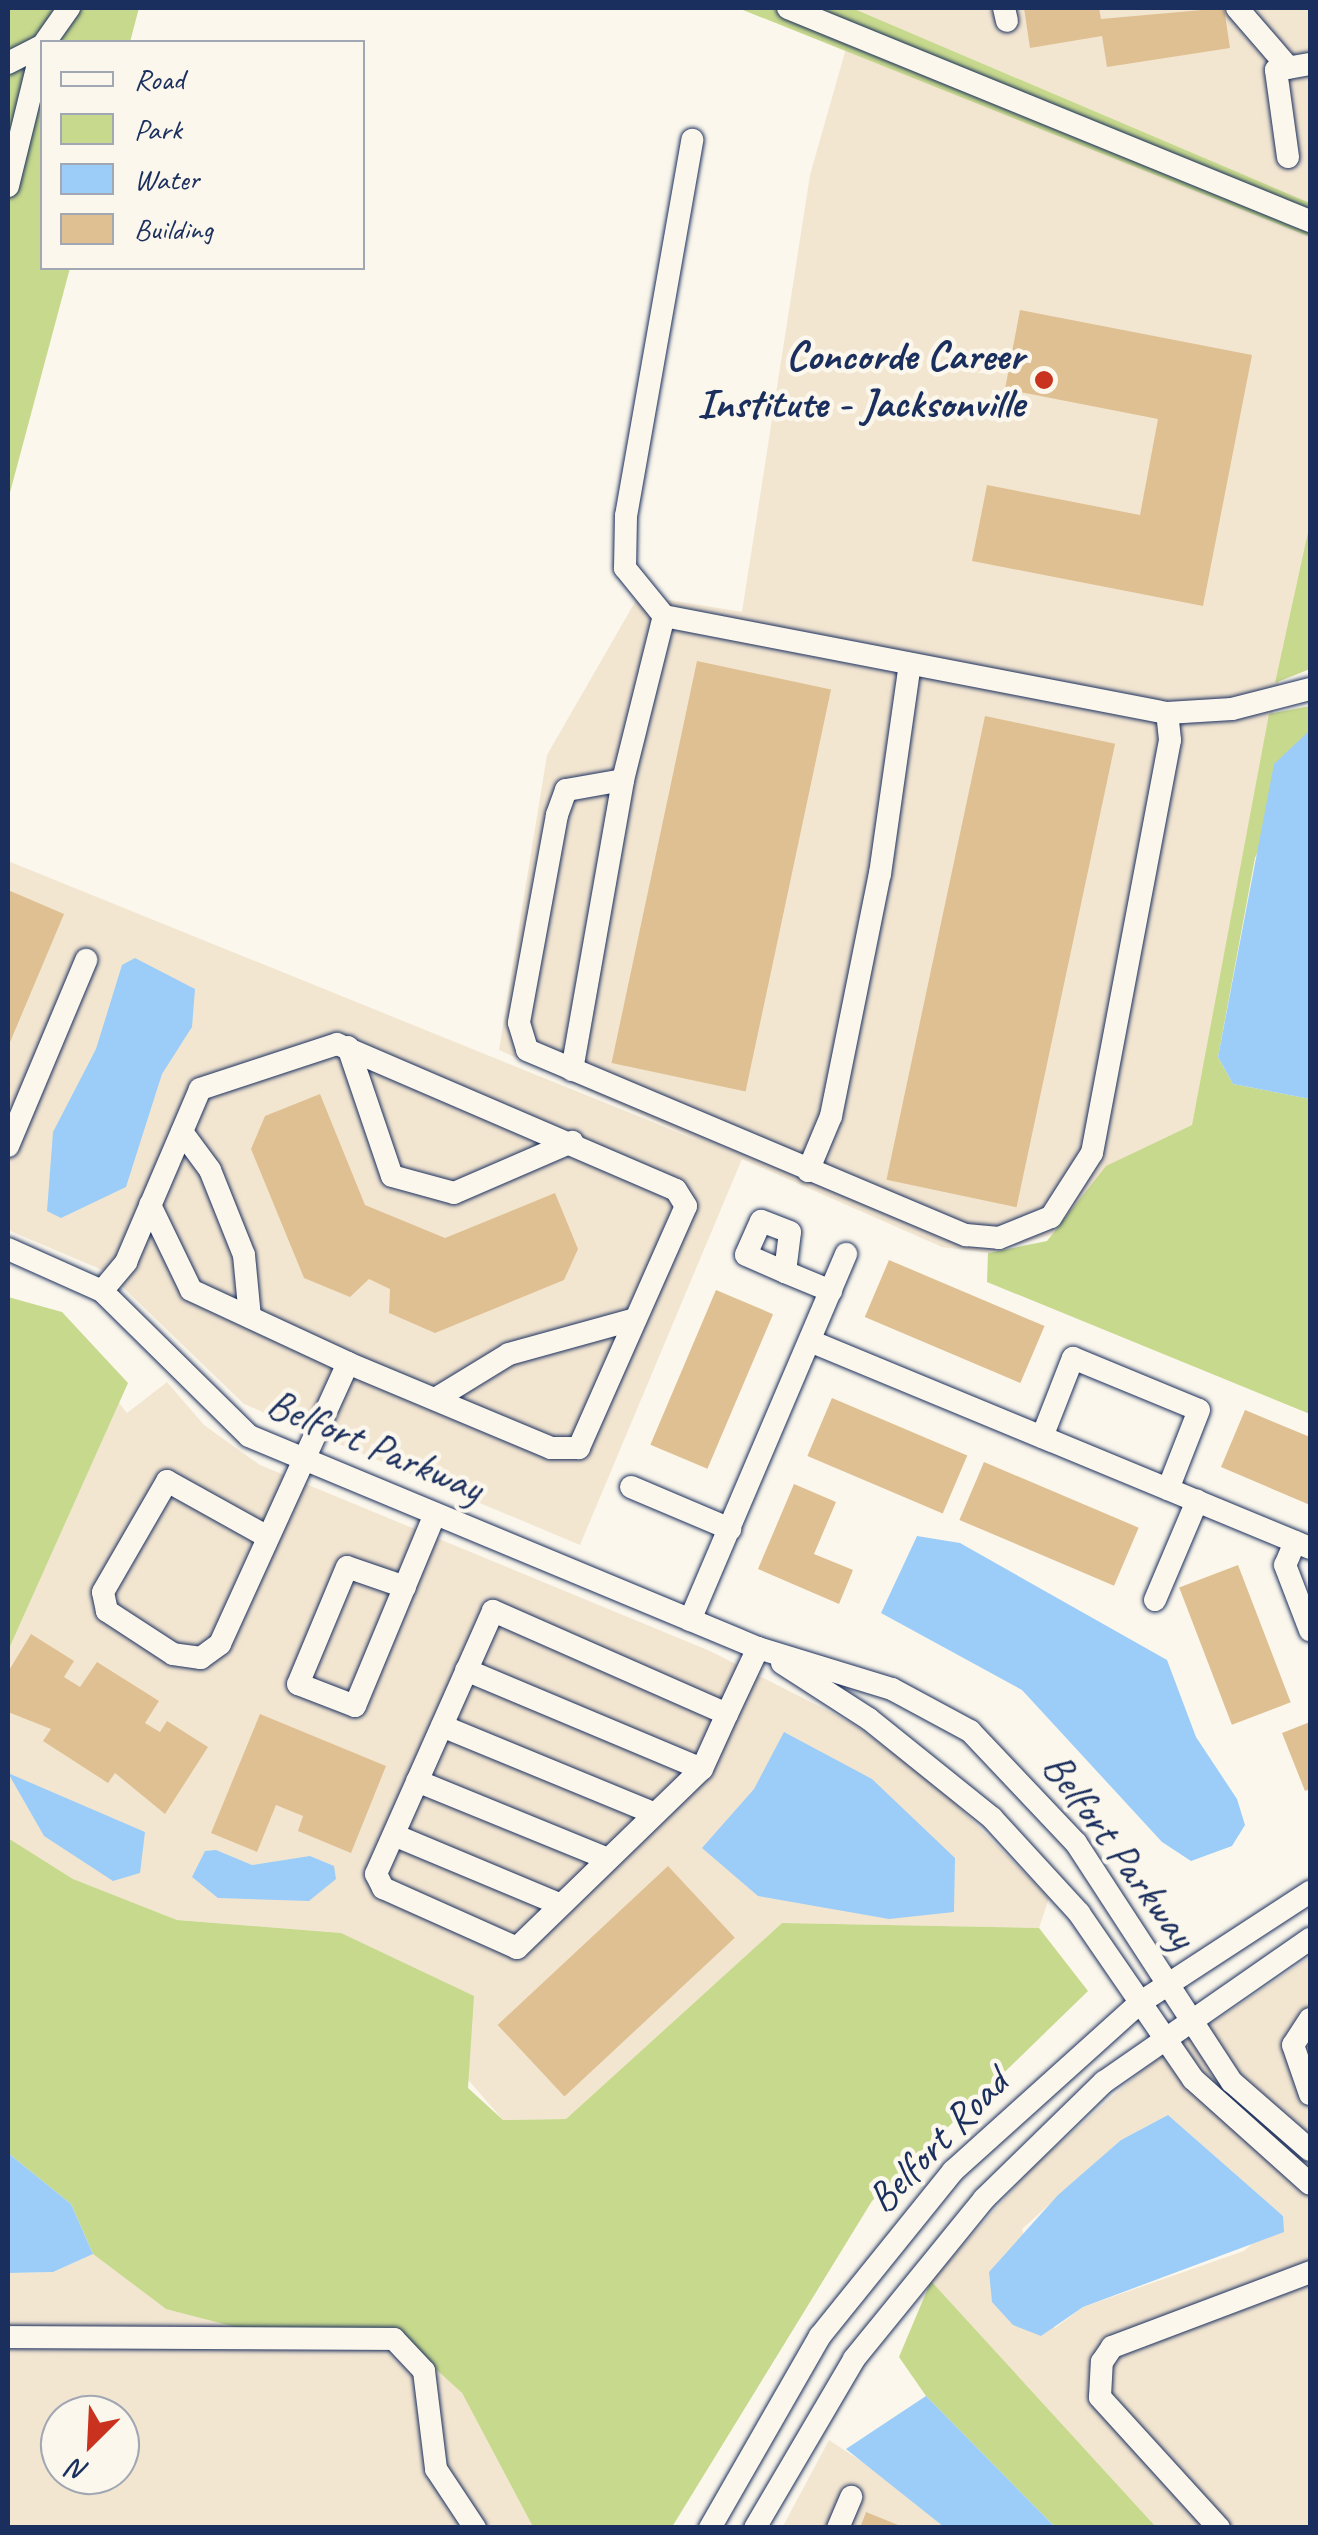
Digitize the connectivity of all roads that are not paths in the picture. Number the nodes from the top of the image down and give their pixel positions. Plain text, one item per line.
1 (69, 8) edge
2 (788, 8) edge
3 (1237, 8) edge
4 (47, 40) edge
5 (40, 47) edge
6 (40, 58) edge
7 (8, 63) edge
8 (1300, 66) edge
9 (692, 140) dead end
10 (1288, 157) dead end
11 (8, 186) edge
12 (1310, 221) edge
13 (664, 616) junction
14 (910, 664) junction
15 (1310, 689) edge
16 (1167, 712) junction
17 (624, 780) junction
18 (86, 960) dead end
19 (348, 1047) junction
20 (572, 1070) junction
21 (182, 1132) junction
22 (572, 1142) junction
23 (8, 1146) edge
24 (808, 1171) junction
25 (150, 1205) junction
26 (8, 1249) edge
27 (846, 1254) dead end
28 (785, 1272) dead end
29 (102, 1291) junction
30 (831, 1292) junction
31 (250, 1317) junction
32 (635, 1318) junction
33 (810, 1341) junction
34 (348, 1363) junction
35 (438, 1398) junction
36 (1042, 1437) junction
37 (300, 1458) junction
38 (632, 1486) dead end
39 (1168, 1489) junction
40 (1197, 1501) junction
41 (435, 1514) junction
42 (730, 1529) junction
43 (266, 1536) junction
44 (1303, 1545) edge
45 (404, 1586) junction
46 (1154, 1600) dead end
47 (690, 1620) junction
48 (1310, 1630) edge
49 (758, 1648) junction
50 (466, 1670) junction
51 (727, 1714) junction
52 (442, 1726) junction
53 (702, 1768) junction
54 (417, 1781) junction
55 (655, 1814) junction
56 (394, 1835) junction
57 (608, 1860) junction
58 (1310, 1892) edge
59 (561, 1905) junction
60 (1310, 1939) edge
61 (1169, 1982) junction
62 (1141, 2002) junction
63 (1192, 2016) junction
64 (1310, 2019) edge
65 (1164, 2036) junction
66 (1310, 2094) edge
67 (1310, 2150) edge
68 (1310, 2184) edge
69 (1310, 2272) edge
70 (8, 2337) edge
71 (850, 2497) dead end
72 (475, 2528) edge
73 (710, 2528) edge
74 (755, 2528) edge
75 (838, 2528) edge
76 (1218, 2528) edge

1 - 4 street
2 - 12 street
3 - 8 street
5 - 7 street
6 - 11 street
8 - 10 street
9 - 13 street
13 - 14 street
13 - 17 street
14 - 16 street
14 - 24 street
15 - 16 street
16 - 24 street
17 - 20 street
17 - 20 street
18 - 23 street
19 - 21 street
19 - 22 street
19 - 22 street
20 - 24 street
21 - 25 street
21 - 31 street
22 - 32 street
25 - 29 street
25 - 31 street
26 - 29 street, Belfort Parkway
27 - 30 street
28 - 30 street
29 - 37 street, Belfort Parkway
30 - 33 street
31 - 34 street
32 - 35 street
32 - 35 street
33 - 36 street
33 - 42 street
34 - 35 street
34 - 37 street
36 - 39 street
36 - 39 street
37 - 41 street, Belfort Parkway
37 - 43 street
38 - 42 street
39 - 40 street
40 - 44 street
40 - 46 street
41 - 45 street
41 - 47 street, Belfort Parkway
42 - 47 street
43 - 43 street
44 - 48 street
45 - 45 street
47 - 49 street, Belfort Parkway
49 - 51 street
49 - 61 street, Belfort Parkway
49 - 62 street, Belfort Parkway
50 - 51 street
50 - 52 street
50 - 53 street
51 - 53 street
52 - 54 street
52 - 55 street
53 - 55 street
54 - 56 street
54 - 57 street
55 - 57 street
56 - 59 street
56 - 59 street
57 - 59 street
58 - 61 street, Belfort Road
60 - 63 street, Belfort Road
61 - 62 street, Belfort Road
61 - 63 street, Belfort Parkway
62 - 65 street, Belfort Parkway
62 - 73 street, Belfort Road
63 - 65 street, Belfort Road
63 - 67 street, Belfort Parkway
64 - 66 street
65 - 68 street, Belfort Parkway
65 - 74 street, Belfort Road
69 - 76 street
70 - 72 street
71 - 75 street

